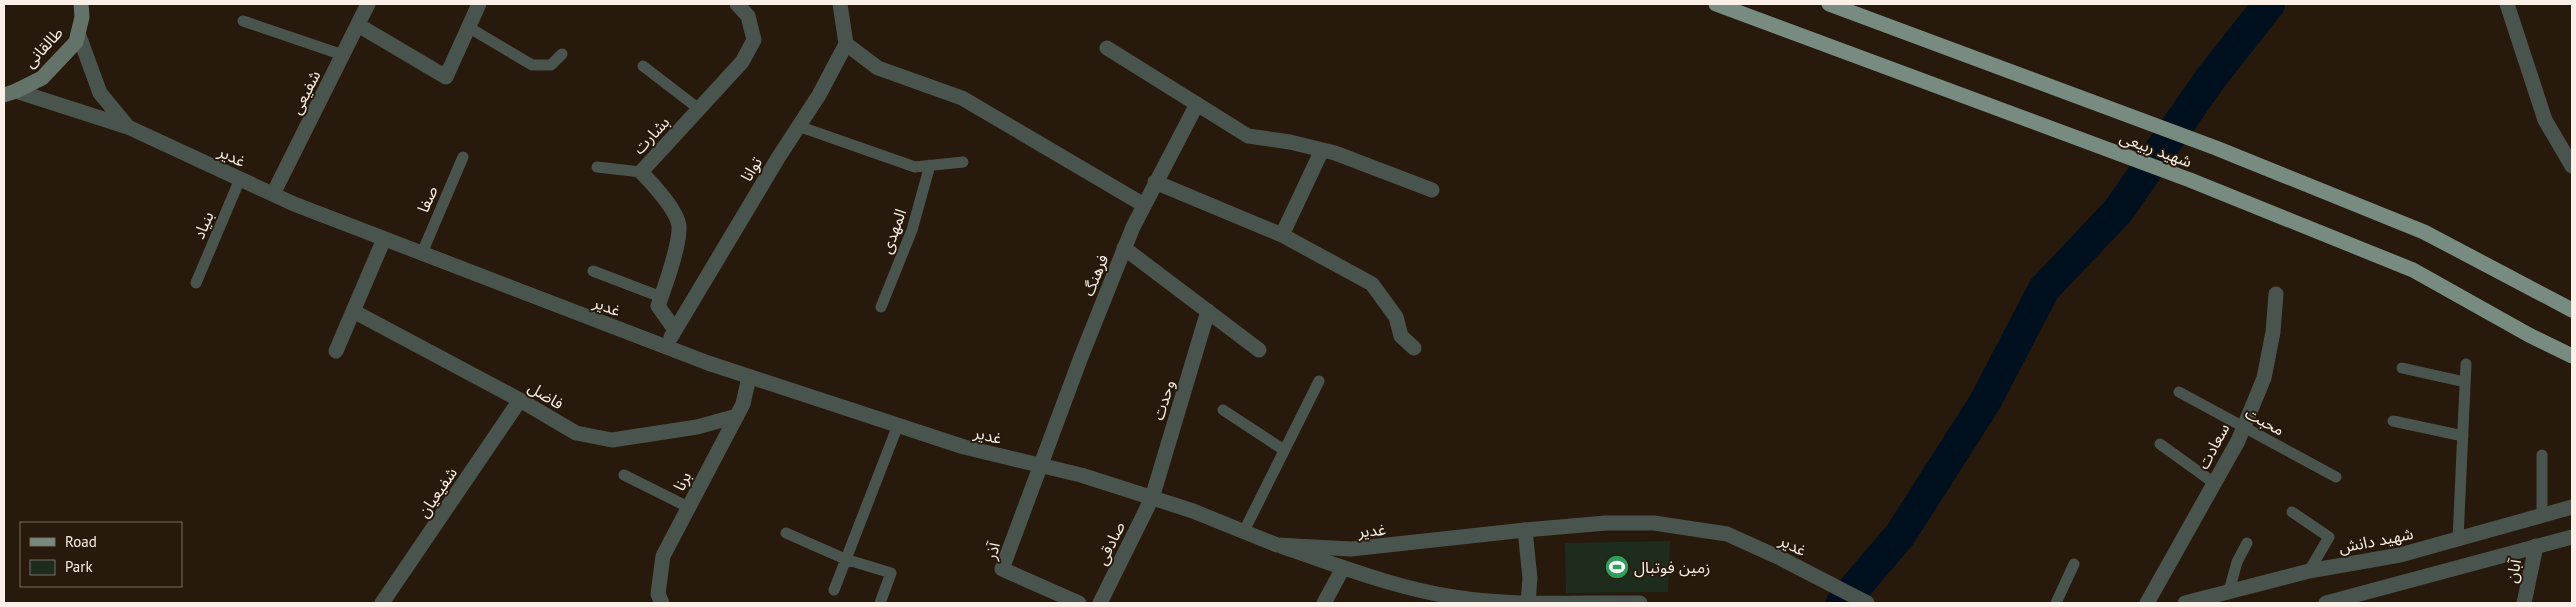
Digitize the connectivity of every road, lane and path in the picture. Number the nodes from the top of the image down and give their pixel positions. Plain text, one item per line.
1 (93, 4) edge
2 (368, 4) edge
3 (479, 4) edge
4 (736, 4) edge
5 (840, 4) edge
6 (1716, 4) edge
7 (1829, 4) edge
8 (2507, 4) edge
9 (82, 10) edge
10 (243, 21) dead end
11 (358, 25) junction
12 (468, 27) junction
13 (78, 33) junction
14 (846, 44) junction
15 (1106, 48) dead end
16 (562, 54) dead end
17 (343, 55) junction
18 (643, 66) dead end
19 (10, 93) edge
20 (1197, 104) junction
21 (699, 109) junction
22 (128, 126) junction
23 (798, 126) junction
24 (1322, 150) junction
25 (463, 157) dead end
26 (963, 162) dead end
27 (930, 166) junction
28 (2572, 166) edge
29 (597, 167) dead end
30 (641, 172) junction
31 (240, 179) junction
32 (1155, 182) junction
33 (1432, 190) dead end
34 (274, 194) junction
35 (1144, 205) junction
36 (1282, 235) junction
37 (384, 239) junction
38 (1124, 248) junction
39 (422, 253) junction
40 (593, 271) dead end
41 (196, 283) dead end
42 (2276, 294) dead end
43 (661, 296) junction
44 (881, 307) dead end
45 (2572, 310) edge
46 (353, 312) junction
47 (1208, 312) junction
48 (675, 330) junction
49 (665, 347) junction
50 (1414, 348) dead end
51 (1259, 350) dead end
52 (336, 351) dead end
53 (2568, 353) edge
54 (2466, 364) dead end
55 (2572, 364) edge
56 (2402, 368) dead end
57 (749, 377) junction
58 (1319, 381) dead end
59 (2465, 382) junction
60 (2179, 392) dead end
61 (520, 400) junction
62 (1223, 410) dead end
63 (737, 416) junction
64 (2393, 421) dead end
65 (898, 425) junction
66 (2243, 428) junction
67 (2463, 436) junction
68 (2160, 444) dead end
69 (1284, 450) junction
70 (2542, 455) dead end
71 (1041, 466) junction
72 (624, 475) dead end
73 (2336, 477) dead end
74 (2214, 483) junction
75 (1152, 498) junction
76 (688, 507) junction
77 (2572, 507) edge
78 (2292, 512) dead end
79 (2542, 514) junction
80 (1525, 530) junction
81 (1244, 531) junction
82 (786, 533) dead end
83 (2572, 537) edge
84 (2458, 539) junction
85 (2248, 543) dead end
86 (1277, 545) junction
87 (2536, 546) junction
88 (2400, 555) junction
89 (845, 559) junction
90 (2074, 564) dead end
91 (1343, 568) junction
92 (2309, 571) junction
93 (2404, 582) junction
94 (834, 590) dead end
95 (2229, 591) junction
96 (1528, 602) edge
97 (382, 603) edge
98 (662, 603) edge
99 (880, 603) edge
100 (1078, 603) edge
101 (1100, 603) edge
102 (1324, 603) edge
103 (1640, 603) edge
104 (1867, 603) edge
105 (2056, 603) edge
106 (2147, 603) edge
107 (2185, 603) edge
108 (2326, 603) edge
109 (2524, 603) edge

1 - 9 main road
2 - 11 street, شفیعی
3 - 12 street
4 - 21 street, بشارت
5 - 14 street
6 - 53 main road, شهید ربیعی
7 - 45 main road, شهید ربیعی
8 - 28 street
9 - 13 main road, طالقانی
10 - 17 lane
11 - 12 street
11 - 17 street, شفیعی
12 - 16 lane
13 - 19 main road, طالقانی
13 - 22 street
14 - 23 street, توانا
14 - 35 street
15 - 20 street
17 - 34 street, شفیعی
18 - 21 lane
19 - 22 street, غدیر
20 - 24 street
20 - 32 street, فرهنگ
21 - 30 street, بشارت
22 - 31 street, غدیر
23 - 27 lane
23 - 48 street, توانا
24 - 33 street
24 - 36 street
25 - 39 lane, صفا
26 - 27 lane
27 - 44 lane, المهدی
29 - 30 lane
30 - 43 street, بشارت
31 - 34 street, غدیر
31 - 41 lane, بنیاد
32 - 35 street, فرهنگ
32 - 36 street
34 - 37 street, غدیر
35 - 38 street, فرهنگ
36 - 50 street
37 - 39 street, غدیر
37 - 46 street
38 - 47 street
38 - 71 street, فرهنگ
39 - 49 street, غدیر
40 - 43 lane
42 - 66 street, سعادت
43 - 48 street
46 - 52 street
46 - 61 street, فاضل
47 - 51 street
47 - 75 street, وحدت
48 - 49 street, توانا
49 - 57 street, غدیر
53 - 55 street
54 - 59 lane
56 - 59 lane
57 - 63 street, برنا
57 - 65 street, غدیر
58 - 69 lane
59 - 67 lane
60 - 66 lane, محبت
61 - 63 street, فاضل
61 - 97 street, شفیعیان
62 - 69 lane
63 - 76 street, برنا
64 - 67 lane
65 - 71 street, غدیر
65 - 89 lane
66 - 73 lane, محبت
66 - 74 street, سعادت
67 - 84 lane
68 - 74 lane
69 - 81 lane
70 - 79 lane
71 - 75 street, غدیر
71 - 100 street, آذر
72 - 76 lane
74 - 106 street, سعادت
75 - 81 street, غدیر
75 - 101 street, صادقی
76 - 98 street, برنا
77 - 79 street, شهید دانش
78 - 92 lane
79 - 84 street, شهید دانش
80 - 86 street, غدیر
80 - 96 street
80 - 104 street, غدیر
81 - 86 street, غدیر
82 - 89 lane
83 - 87 street
84 - 88 street, شهید دانش
85 - 95 lane
86 - 91 street
87 - 93 street
87 - 109 street, آبان
88 - 92 street, شهید دانش
88 - 93 street
89 - 94 lane
89 - 99 lane
90 - 105 lane
91 - 96 street
91 - 102 street
92 - 95 street, شهید دانش
93 - 108 street
95 - 107 street, شهید دانش
96 - 103 street

